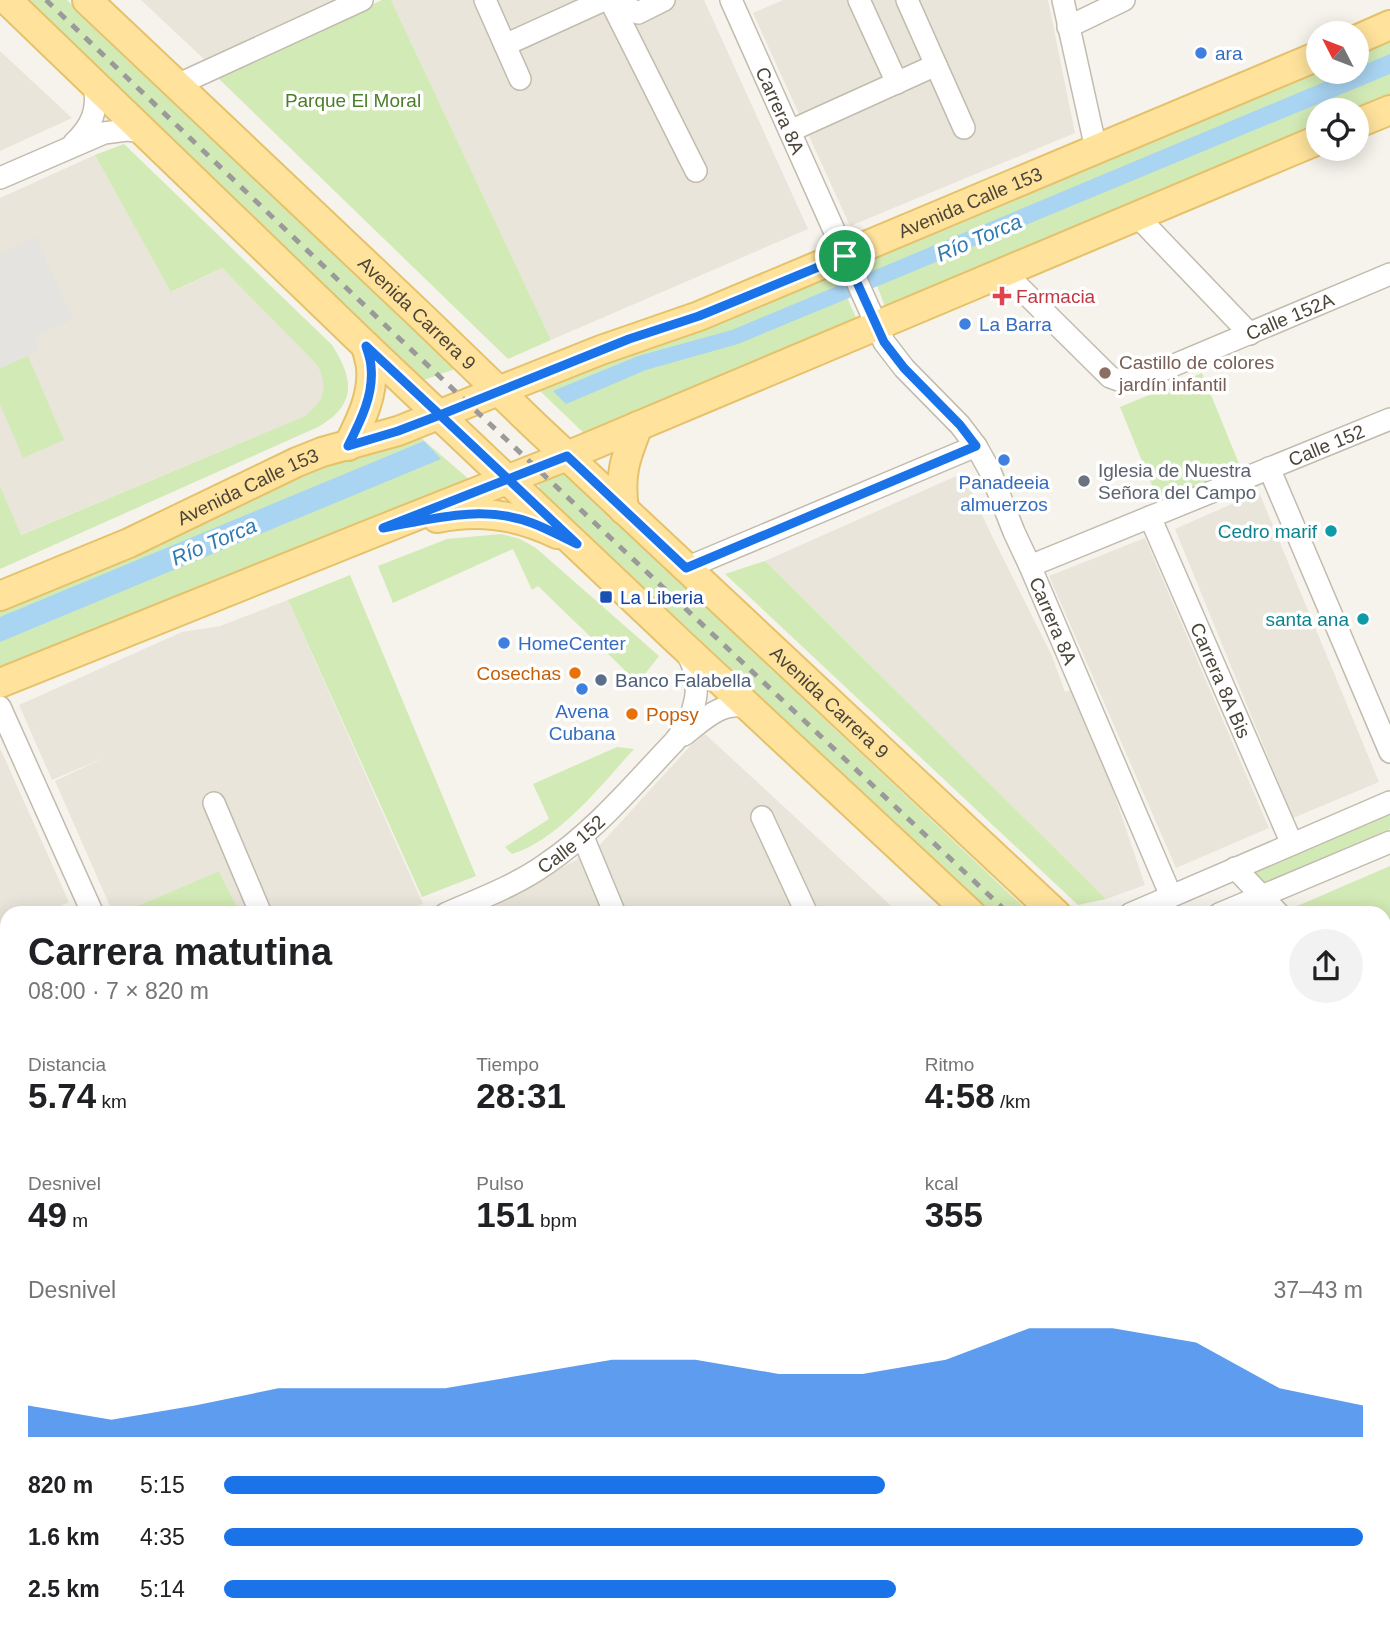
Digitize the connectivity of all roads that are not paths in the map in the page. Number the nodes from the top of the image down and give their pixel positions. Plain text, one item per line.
1 (7, 0) edge
2 (87, 0) edge
3 (362, 0) edge
4 (485, 0) edge
5 (604, 0) edge
6 (612, 0) edge
7 (664, 0) edge
8 (732, 0) edge
9 (859, 0) edge
10 (907, 0) edge
11 (1063, 0) edge
12 (1124, 0) edge
13 (1390, 25) edge
14 (1068, 27) junction
15 (1369, 34) edge
16 (505, 45) junction
17 (1306, 61) edge
18 (936, 65) junction
19 (520, 79) dead end
20 (897, 83) junction
21 (94, 84) junction
22 (177, 85) junction
23 (1390, 110) edge
24 (1369, 119) edge
25 (964, 128) dead end
26 (790, 131) junction
27 (144, 132) junction
28 (1306, 145) edge
29 (70, 147) junction
30 (1096, 149) junction
31 (696, 171) dead end
32 (0, 178) edge
33 (1137, 216) junction
34 (848, 263) junction
35 (1004, 272) junction
36 (1390, 274) edge
37 (872, 315) junction
38 (903, 315) junction
39 (1250, 334) junction
40 (366, 346) junction
41 (904, 368) junction
42 (505, 396) junction
43 (445, 420) junction
44 (1388, 424) edge
45 (638, 426) junction
46 (348, 446) junction
47 (976, 446) junction
48 (567, 456) junction
49 (1269, 468) junction
50 (508, 479) junction
51 (624, 510) junction
52 (1150, 517) junction
53 (383, 528) junction
54 (577, 544) junction
55 (1031, 566) junction
56 (686, 568) junction
57 (0, 596) edge
58 (679, 642) junction
59 (0, 683) edge
60 (0, 707) edge
61 (752, 709) junction
62 (674, 742) junction
63 (1390, 752) edge
64 (1390, 802) edge
65 (214, 803) dead end
66 (762, 817) dead end
67 (583, 836) junction
68 (1390, 842) edge
69 (1292, 844) junction
70 (1235, 868) junction
71 (1171, 896) junction
72 (1261, 896) junction
73 (949, 901) edge
74 (89, 906) edge
75 (258, 906) edge
76 (464, 906) edge
77 (612, 906) edge
78 (803, 906) edge
79 (1047, 906) edge
80 (1148, 906) edge
81 (1238, 906) edge
82 (1271, 906) edge

1 - 21 main road
2 - 22 main road, Avenida Carrera 9
3 - 22 street
4 - 16 street
5 - 16 street
6 - 7 street
6 - 31 street
8 - 26 street, Carrera 8A
9 - 20 street
10 - 18 street
11 - 14 street
12 - 14 street
13 - 15 main road
14 - 30 street
16 - 19 street
17 - 30 main road, Avenida Calle 153
18 - 20 street
18 - 25 street
20 - 26 street
21 - 27 main road
21 - 29 street
22 - 42 main road, Avenida Carrera 9
23 - 24 main road
26 - 34 street, Carrera 8A
27 - 29 street
27 - 40 main road
28 - 33 main road
29 - 32 street
30 - 34 main road, Avenida Calle 153
33 - 35 main road
33 - 39 street
34 - 37 street, Carrera 8A
34 - 42 main road, Avenida Calle 153
35 - 38 main road
35 - 39 street, Calle 152A
36 - 39 street, Calle 152A
37 - 38 main road
37 - 41 street, Carrera 8A
37 - 45 main road
38 - 41 street
40 - 43 main road
40 - 46 main road
41 - 47 street, Carrera 8A
42 - 43 main road, Avenida Calle 153
42 - 48 main road, Avenida Carrera 9
43 - 46 main road, Avenida Calle 153
43 - 50 main road
44 - 49 street, Calle 152
45 - 48 main road
45 - 51 main road
46 - 57 main road, Avenida Calle 153
47 - 55 street, Carrera 8A
47 - 56 street
48 - 50 main road
48 - 51 main road, Avenida Carrera 9
49 - 52 street, Calle 152
49 - 63 street
50 - 53 main road
50 - 54 main road
51 - 56 main road, Avenida Carrera 9
52 - 55 street, Calle 152
52 - 69 street, Carrera 8A Bis
53 - 54 main road
53 - 59 main road
54 - 58 main road
55 - 71 street, Carrera 8A
56 - 79 main road, Avenida Carrera 9
58 - 61 main road
58 - 62 street, Calle 152
60 - 74 street
61 - 62 street, Calle 152
61 - 73 main road
62 - 67 street, Calle 152
64 - 69 street
65 - 75 street
66 - 78 street
67 - 76 street, Calle 152
67 - 77 street
68 - 72 street
69 - 70 street
70 - 71 street
70 - 72 street
71 - 80 street
72 - 81 street
72 - 82 street

